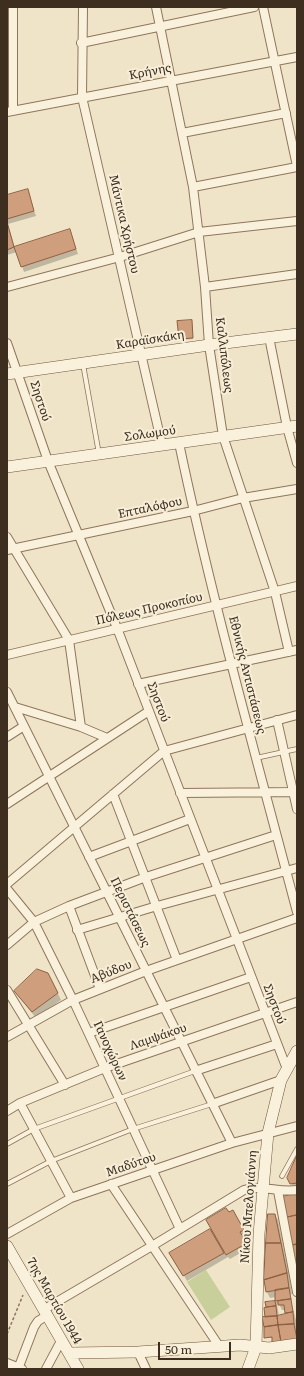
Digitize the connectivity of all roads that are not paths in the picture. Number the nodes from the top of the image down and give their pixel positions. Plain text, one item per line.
1 (12, 7) edge
2 (83, 7) edge
3 (156, 7) edge
4 (254, 7) edge
5 (264, 7) edge
6 (160, 25) junction
7 (81, 43) junction
8 (297, 57) edge
9 (276, 61) junction
10 (170, 81) junction
11 (82, 97) junction
12 (10, 111) edge
13 (286, 113) junction
14 (182, 133) junction
15 (297, 166) edge
16 (193, 187) junction
17 (297, 221) edge
18 (199, 232) junction
19 (120, 257) junction
20 (297, 274) edge
21 (7, 287) edge
22 (205, 287) junction
23 (297, 334) edge
24 (269, 338) junction
25 (7, 343) edge
26 (209, 344) junction
27 (142, 355) junction
28 (83, 363) junction
29 (18, 373) junction
30 (7, 374) edge
31 (292, 427) edge
32 (224, 436) junction
33 (179, 443) junction
34 (162, 445) junction
35 (99, 454) junction
36 (48, 461) junction
37 (297, 463) edge
38 (7, 467) edge
39 (297, 489) edge
40 (243, 498) junction
41 (193, 511) junction
42 (78, 535) junction
43 (7, 537) edge
44 (11, 550) edge
45 (297, 586) edge
46 (275, 592) junction
47 (218, 606) junction
48 (117, 628) junction
49 (69, 640) junction
50 (293, 651) edge
51 (7, 655) edge
52 (231, 665) junction
53 (138, 684) junction
54 (7, 692) edge
55 (15, 707) junction
56 (148, 711) junction
57 (297, 715) edge
58 (277, 720) junction
59 (24, 726) junction
60 (82, 727) junction
61 (248, 727) junction
62 (7, 737) edge
63 (107, 738) junction
64 (297, 749) edge
65 (164, 751) junction
66 (285, 752) junction
67 (256, 758) junction
68 (49, 776) junction
69 (265, 792) junction
70 (295, 792) edge
71 (180, 793) junction
72 (113, 794) junction
73 (7, 804) edge
74 (297, 809) edge
75 (190, 819) junction
76 (74, 827) junction
77 (276, 835) junction
78 (132, 841) junction
79 (89, 857) junction
80 (205, 858) junction
81 (297, 868) edge
82 (286, 870) junction
83 (146, 877) junction
84 (7, 884) edge
85 (7, 889) edge
86 (218, 890) junction
87 (107, 892) junction
88 (69, 906) junction
89 (157, 906) junction
90 (297, 912) edge
91 (119, 917) junction
92 (297, 918) edge
93 (34, 922) junction
94 (77, 930) junction
95 (236, 939) junction
96 (7, 945) edge
97 (177, 960) junction
98 (146, 971) junction
99 (251, 977) junction
100 (100, 989) junction
101 (7, 990) edge
102 (74, 1000) junction
103 (297, 1002) edge
104 (164, 1008) junction
105 (265, 1013) junction
106 (28, 1025) junction
107 (89, 1033) junction
108 (7, 1037) edge
109 (181, 1042) junction
110 (277, 1044) junction
111 (297, 1051) edge
112 (105, 1068) junction
113 (196, 1071) junction
114 (287, 1072) edge
115 (65, 1085) junction
116 (119, 1098) junction
117 (20, 1103) junction
118 (212, 1104) junction
119 (7, 1111) edge
120 (297, 1126) edge
121 (133, 1128) junction
122 (34, 1129) junction
123 (268, 1133) junction
124 (232, 1143) junction
125 (7, 1144) edge
126 (297, 1149) edge
127 (51, 1161) junction
128 (152, 1170) junction
129 (282, 1176) dead end
130 (7, 1184) edge
131 (111, 1184) junction
132 (262, 1189) junction
133 (297, 1190) edge
134 (278, 1191) junction
135 (71, 1198) junction
136 (180, 1229) junction
137 (7, 1234) edge
138 (7, 1246) edge
139 (152, 1246) junction
140 (295, 1274) edge
141 (297, 1292) edge
142 (46, 1312) junction
143 (62, 1341) junction
144 (297, 1344) edge
145 (219, 1346) junction
146 (256, 1346) junction
147 (138, 1352) junction
148 (70, 1353) junction
149 (7, 1363) edge
150 (19, 1369) edge
151 (46, 1369) edge
152 (78, 1369) edge
153 (146, 1369) edge
154 (248, 1369) edge

1 - 12 street
2 - 7 street, Μάντικα Χρήστου
3 - 6 street, Καλλιπόλεως
4 - 6 street
5 - 9 street
6 - 7 street
6 - 10 street, Καλλιπόλεως
7 - 11 street, Μάντικα Χρήστου
8 - 9 street, Κρήνης
9 - 10 street, Κρήνης
9 - 13 street
10 - 11 street, Κρήνης
10 - 14 street, Καλλιπόλεως
11 - 12 street, Κρήνης
11 - 19 street, Μάντικα Χρήστου
13 - 14 street
13 - 15 street
14 - 16 street, Καλλιπόλεως
15 - 16 street
16 - 18 street, Καλλιπόλεως
17 - 18 street
18 - 19 street
18 - 22 street, Καλλιπόλεως
19 - 21 street
19 - 27 street, Μάντικα Χρήστου
20 - 22 street
22 - 26 street, Καλλιπόλεως
23 - 24 street, Καραϊσκάκη
24 - 26 street, Καραϊσκάκη
24 - 31 street
25 - 29 street, Σηστού
26 - 27 street, Καραϊσκάκη
26 - 32 street, Καλλιπόλεως
27 - 28 street, Καραϊσκάκη
27 - 34 street, Μάντικα Χρήστου
28 - 29 street, Καραϊσκάκη
28 - 35 lane
29 - 30 street, Καραϊσκάκη
29 - 36 street, Σηστού
31 - 32 street, Σολωμού
31 - 37 street
32 - 33 street, Σολωμού
32 - 40 street, Καλλιπόλεως
33 - 34 street, Σολωμού
33 - 41 street, Εθνικής Αντιστάσεως
34 - 35 street, Σολωμού
35 - 36 street, Σολωμού
36 - 38 street, Σολωμού
36 - 42 street, Σηστού
39 - 40 street, Επταλόφου
40 - 41 street, Επταλόφου
40 - 46 street, Καλλιπόλεως
41 - 42 street, Επταλόφου
41 - 47 street, Εθνικής Αντιστάσεως
42 - 44 street, Επταλόφου
42 - 48 street, Σηστού
43 - 44 street
44 - 49 street
45 - 46 street, Πόλεως Προκοπίου
46 - 47 street, Πόλεως Προκοπίου
46 - 50 street, Καλλιπόλεως
47 - 48 street, Πόλεως Προκοπίου
47 - 52 street, Εθνικής Αντιστάσεως
48 - 49 street, Πόλεως Προκοπίου
48 - 53 street, Σηστού
49 - 51 street, Πόλεως Προκοπίου
49 - 60 street
50 - 52 street
52 - 53 street
52 - 61 street, Εθνικής Αντιστάσεως
53 - 56 street, Σηστού
54 - 55 street, Περιστάσεως
55 - 59 street, Περιστάσεως
55 - 60 street
56 - 63 street
56 - 65 street, Σηστού
57 - 58 street
58 - 61 street
58 - 66 street
59 - 62 street
59 - 68 street, Περιστάσεως
60 - 63 street
61 - 65 street
61 - 67 street, Εθνικής Αντιστάσεως
63 - 68 street
64 - 66 lane
65 - 71 street, Σηστού
65 - 72 street
66 - 67 lane
66 - 70 street
67 - 69 street, Εθνικής Αντιστάσεως
68 - 73 street
68 - 76 street, Περιστάσεως
69 - 70 street
69 - 71 street
69 - 77 street, Εθνικής Αντιστάσεως
70 - 74 street
71 - 75 street, Σηστού
72 - 76 street
72 - 78 street
75 - 78 street
75 - 80 street, Σηστού
76 - 79 street, Περιστάσεως
76 - 84 street
77 - 80 street
77 - 82 street, Εθνικής Αντιστάσεως
78 - 79 street
78 - 83 street
79 - 87 street, Περιστάσεως
80 - 83 street
80 - 86 street, Σηστού
81 - 82 street
82 - 86 street
82 - 90 street, Εθνικής Αντιστάσεως
83 - 87 street
83 - 89 street
85 - 93 street, Γανοχώρων
86 - 89 street
86 - 95 street, Σηστού
87 - 88 street
87 - 91 street, Περιστάσεως
88 - 93 street
88 - 94 street
89 - 91 street
89 - 97 street
91 - 94 street
91 - 98 street, Περιστάσεως
92 - 95 street, Αβύδου
93 - 96 street
93 - 102 street, Γανοχώρων
94 - 100 street
95 - 97 street, Αβύδου
95 - 99 street, Σηστού
97 - 98 street, Αβύδου
98 - 100 street, Αβύδου
98 - 104 street, Περιστάσεως
99 - 104 street
99 - 105 street, Σηστού
100 - 102 street, Αβύδου
101 - 106 street
102 - 106 street, Αβύδου
102 - 107 street, Γανοχώρων
103 - 105 street, Λαμψάκου
104 - 107 street
104 - 109 street, Περιστάσεως
105 - 109 street, Λαμψάκου
105 - 110 street, Σηστού
106 - 108 street, Αβύδου
106 - 115 street
107 - 112 street, Γανοχώρων
109 - 112 street, Λαμψάκου
109 - 113 street, Περιστάσεως
110 - 113 street
110 - 114 street, Σηστού
111 - 114 street, Νίκου Μπελογιάννη
112 - 115 street, Λαμψάκου
112 - 116 street, Γανοχώρων
113 - 116 lane
113 - 118 street, Περιστάσεως
114 - 118 street
114 - 123 street, Νίκου Μπελογιάννη
115 - 117 street, Λαμψάκου
116 - 121 street, Γανοχώρων
116 - 122 lane
117 - 119 street, Λαμψάκου
117 - 122 street
118 - 121 lane
118 - 124 street, Περιστάσεως
120 - 123 street, Μαδύτου
121 - 127 lane
121 - 128 street, Γανοχώρων
122 - 125 lane
122 - 127 street
123 - 124 street, Μαδύτου
123 - 132 street, Νίκου Μπελογιάννη
124 - 128 street, Μαδύτου
126 - 129 lane
127 - 130 lane
127 - 135 street
128 - 131 street, Μαδύτου
128 - 136 street, Γανοχώρων
131 - 135 street, Μαδύτου
131 - 139 street
132 - 134 street
132 - 136 street
132 - 146 street, Νίκου Μπελογιάννη
133 - 134 street
134 - 140 street
135 - 137 street, Μαδύτου
136 - 139 street
138 - 142 street, 7ης Μαρτίου 1944
139 - 142 street
139 - 145 street
140 - 141 street
142 - 143 street, 7ης Μαρτίου 1944
142 - 150 street
143 - 148 street, 7ης Μαρτίου 1944
143 - 151 street
144 - 146 street
145 - 146 street
145 - 147 street
146 - 154 street, Νίκου Μπελογιάννη
147 - 148 street
147 - 153 street
148 - 152 street, 7ης Μαρτίου 1944
149 - 150 street

